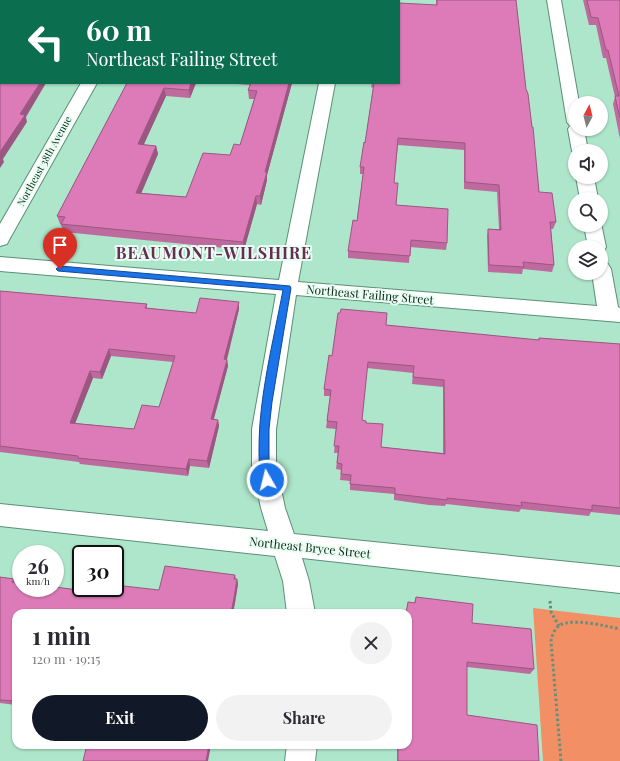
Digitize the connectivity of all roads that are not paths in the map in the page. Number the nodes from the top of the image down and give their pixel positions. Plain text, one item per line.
1 (554, 0) edge
2 (88, 84) edge
3 (327, 84) edge
4 (571, 96) edge
5 (0, 240) edge
6 (0, 264) edge
7 (604, 280) edge
8 (287, 288) junction
9 (615, 315) edge
10 (0, 515) edge
11 (285, 545) junction
12 (620, 580) edge
13 (300, 609) edge
14 (302, 749) edge
15 (300, 761) edge

1 - 4 street
2 - 5 street, Northeast 38th Avenue
3 - 8 street
6 - 8 street, Northeast Failing Street
7 - 9 street
8 - 9 street, Northeast Failing Street
8 - 11 street
10 - 11 street, Northeast Bryce Street
11 - 12 street, Northeast Bryce Street
11 - 13 street
14 - 15 street

